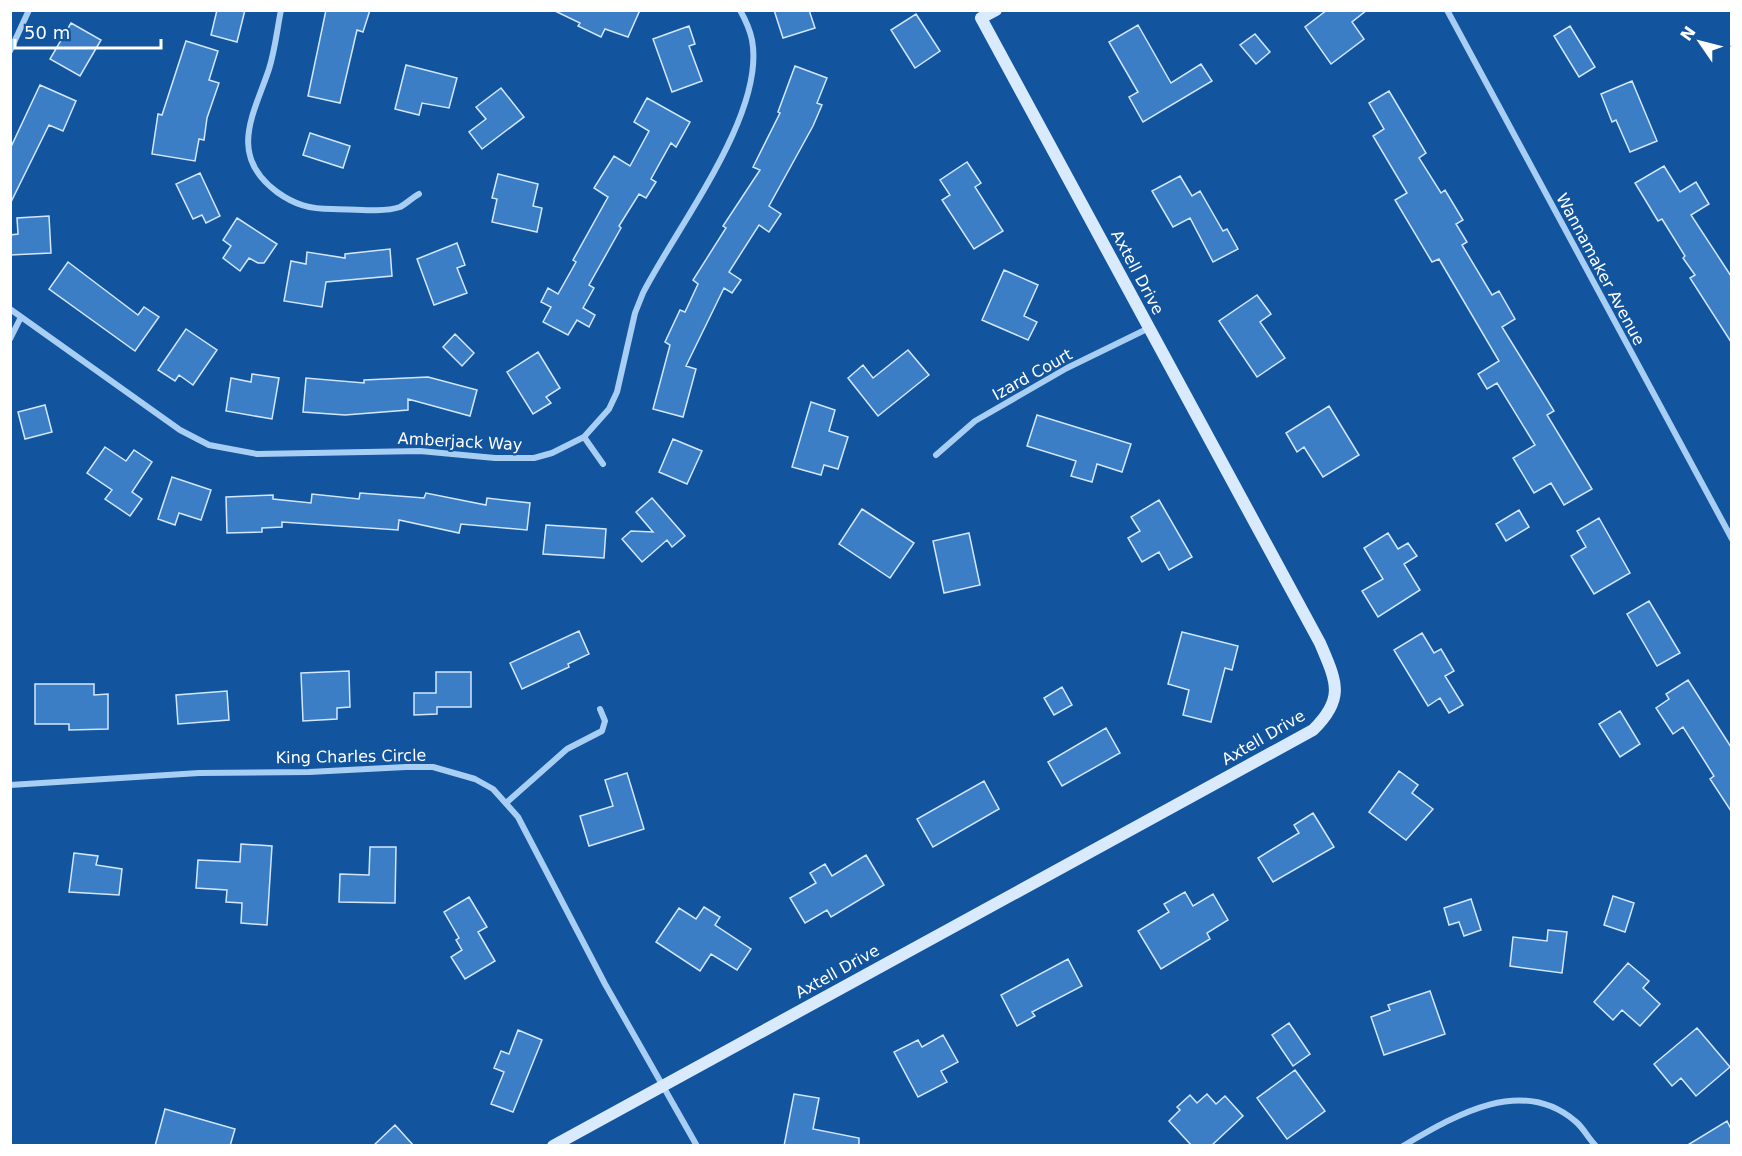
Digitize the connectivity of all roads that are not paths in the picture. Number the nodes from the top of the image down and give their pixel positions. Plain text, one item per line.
1 (29, 10) edge
2 (281, 10) edge
3 (740, 10) edge
4 (996, 10) edge
5 (1447, 10) edge
6 (979, 14) edge
7 (10, 51) edge
8 (419, 194) dead end
9 (10, 309) edge
10 (21, 317) junction
11 (1149, 328) junction
12 (10, 339) edge
13 (584, 437) junction
14 (936, 455) dead end
15 (603, 464) dead end
16 (1731, 539) edge
17 (600, 709) dead end
18 (10, 785) edge
19 (506, 803) junction
20 (664, 1085) junction
21 (553, 1146) edge
22 (697, 1146) edge
23 (1403, 1146) edge
24 (1596, 1146) edge

1 - 7 street
2 - 8 street
3 - 13 street, Amberjack Way
4 - 6 street
5 - 16 street, Wannamaker Avenue
6 - 11 street, Axtell Drive
9 - 10 street, Amberjack Way
10 - 12 street
10 - 13 street, Amberjack Way
11 - 14 street, Izard Court
11 - 20 street, Axtell Drive
13 - 15 street
17 - 19 street
18 - 19 street, King Charles Circle
19 - 20 street, King Charles Circle
20 - 21 street, Axtell Drive
20 - 22 street, King Charles Circle
23 - 24 street

